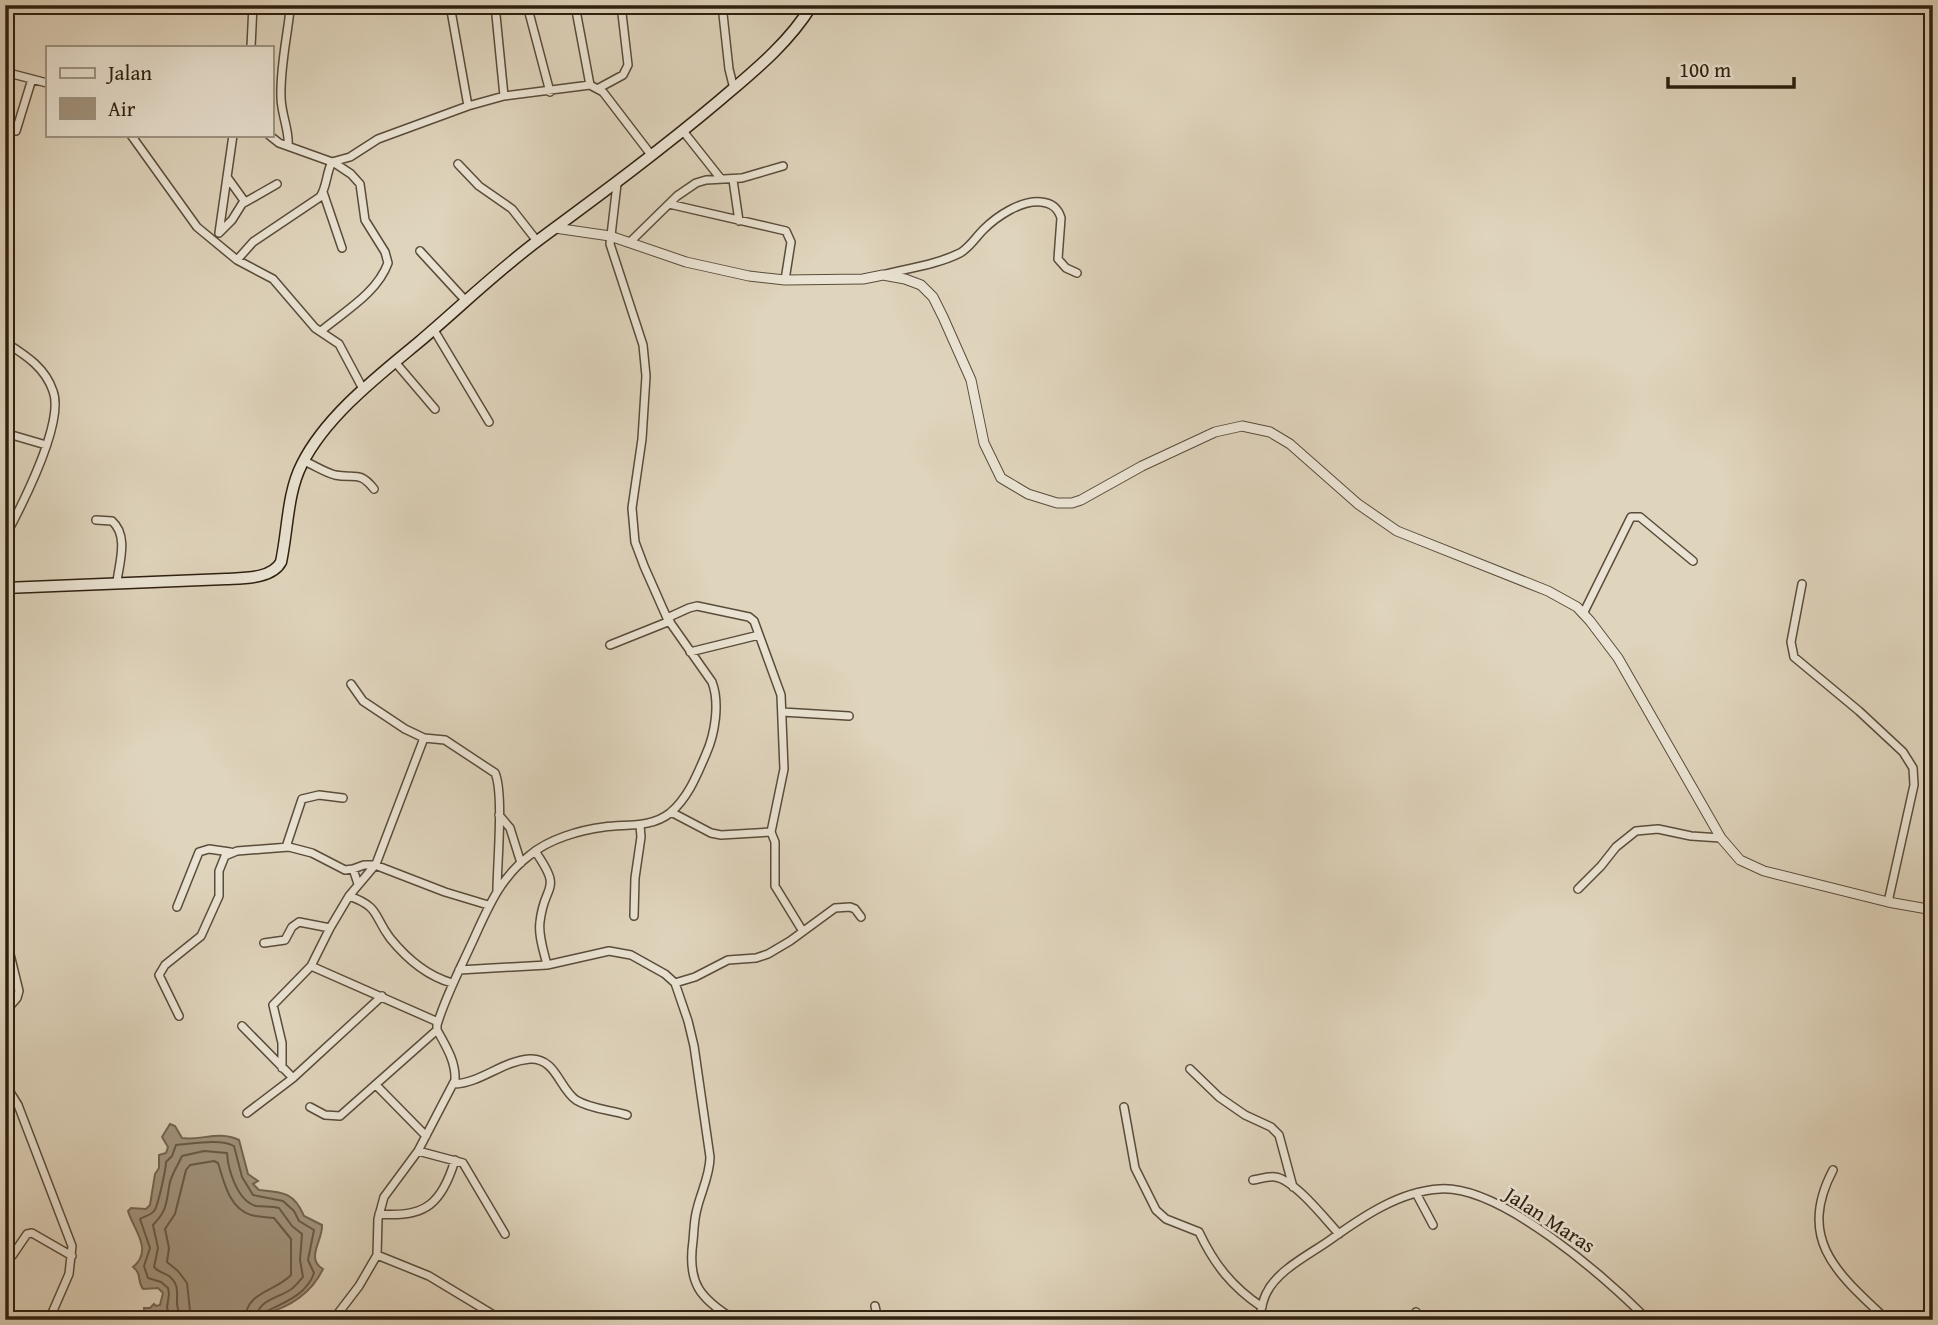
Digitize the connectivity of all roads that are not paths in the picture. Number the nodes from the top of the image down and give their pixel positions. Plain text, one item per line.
1 (90, 5) edge
2 (141, 5) edge
3 (253, 5) edge
4 (450, 5) edge
5 (495, 5) edge
6 (527, 5) edge
7 (575, 5) edge
8 (621, 5) edge
9 (722, 5) edge
10 (812, 5) edge
11 (290, 10) dead end
12 (251, 46) edge
13 (5, 72) edge
14 (32, 79) junction
15 (46, 83) edge
16 (590, 85) junction
17 (599, 88) junction
18 (734, 89) junction
19 (550, 92) junction
20 (504, 96) junction
21 (468, 106) junction
22 (16, 131) dead end
23 (683, 131) junction
24 (132, 136) edge
25 (233, 136) edge
26 (270, 136) edge
27 (288, 146) junction
28 (652, 156) junction
29 (332, 162) junction
30 (458, 164) dead end
31 (783, 166) dead end
32 (226, 177) junction
33 (722, 179) junction
34 (733, 180) junction
35 (276, 184) dead end
36 (617, 184) junction
37 (323, 192) junction
38 (245, 202) junction
39 (669, 204) junction
40 (739, 221) junction
41 (555, 228) junction
42 (219, 233) junction
43 (610, 236) junction
44 (537, 241) junction
45 (214, 242) junction
46 (629, 243) junction
47 (342, 248) dead end
48 (420, 251) dead end
49 (236, 260) junction
50 (1077, 273) dead end
51 (883, 275) junction
52 (785, 279) junction
53 (466, 300) junction
54 (434, 330) junction
55 (321, 331) junction
56 (5, 342) edge
57 (395, 362) junction
58 (363, 389) junction
59 (435, 409) dead end
60 (489, 422) dead end
61 (5, 433) edge
62 (46, 445) junction
63 (304, 461) junction
64 (374, 489) dead end
65 (96, 520) dead end
66 (5, 537) edge
67 (1693, 561) dead end
68 (117, 582) junction
69 (1802, 584) dead end
70 (5, 588) edge
71 (1583, 614) junction
72 (669, 619) junction
73 (759, 635) junction
74 (610, 645) dead end
75 (690, 652) junction
76 (351, 684) dead end
77 (782, 712) junction
78 (849, 716) dead end
79 (424, 738) junction
80 (343, 798) dead end
81 (671, 812) junction
82 (499, 815) junction
83 (640, 825) junction
84 (772, 832) junction
85 (1721, 838) junction
86 (289, 847) junction
87 (535, 851) junction
88 (231, 852) junction
89 (521, 863) junction
90 (375, 865) junction
91 (353, 869) junction
92 (358, 884) junction
93 (1578, 889) dead end
94 (496, 891) junction
95 (349, 896) junction
96 (1888, 902) junction
97 (488, 905) junction
98 (177, 907) dead end
99 (1933, 910) edge
100 (634, 916) dead end
101 (860, 917) dead end
102 (330, 928) junction
103 (802, 930) junction
104 (5, 934) edge
105 (264, 943) dead end
106 (547, 965) junction
107 (311, 966) junction
108 (459, 971) junction
109 (452, 983) junction
110 (675, 983) junction
111 (382, 996) junction
112 (5, 1012) edge
113 (179, 1016) dead end
114 (242, 1026) dead end
115 (438, 1026) junction
116 (282, 1068) junction
117 (1189, 1069) dead end
118 (293, 1078) junction
119 (5, 1084) edge
120 (453, 1084) junction
121 (376, 1085) junction
122 (310, 1107) dead end
123 (1124, 1107) dead end
124 (247, 1113) dead end
125 (627, 1115) dead end
126 (426, 1136) junction
127 (418, 1151) junction
128 (455, 1160) junction
129 (1833, 1170) dead end
130 (1253, 1180) dead end
131 (1293, 1187) junction
132 (1416, 1193) junction
133 (380, 1214) junction
134 (1433, 1225) dead end
135 (505, 1234) dead end
136 (1339, 1234) junction
137 (377, 1255) junction
138 (12, 1256) dead end
139 (72, 1256) junction
140 (875, 1306) dead end
141 (1262, 1307) junction
142 (49, 1320) edge
143 (333, 1320) edge
144 (502, 1320) edge
145 (735, 1320) edge
146 (878, 1320) edge
147 (1259, 1320) edge
148 (1648, 1320) edge
149 (1887, 1320) edge

1 - 2 street
3 - 12 street
4 - 21 street
5 - 20 street
6 - 19 street
7 - 16 street
8 - 17 street
9 - 18 street
10 - 18 main road
11 - 27 street
13 - 14 street
14 - 15 street
14 - 22 street
16 - 17 street
16 - 19 street
17 - 28 street
18 - 23 main road
19 - 20 street
20 - 21 street
21 - 29 street
23 - 28 main road
23 - 33 street
24 - 45 street
25 - 32 street
26 - 27 street
27 - 29 street
28 - 36 main road
29 - 37 street
29 - 55 street
30 - 44 street
31 - 34 street
32 - 38 street
32 - 42 street
33 - 34 street
33 - 39 street
34 - 40 street
35 - 38 street
36 - 41 main road
36 - 43 street
37 - 47 street
37 - 49 street
38 - 42 street
39 - 40 street
39 - 46 street
40 - 52 street
41 - 43 street
41 - 44 main road
42 - 45 street
43 - 46 street
43 - 72 street
44 - 53 main road
45 - 49 street
46 - 52 street
48 - 53 street
49 - 55 street
50 - 51 street
51 - 52 street
51 - 71 street
53 - 54 main road
54 - 57 main road
54 - 60 street
55 - 58 street
56 - 62 street
57 - 58 main road
57 - 59 street
58 - 63 main road
61 - 62 street
62 - 66 street
63 - 64 street
63 - 68 main road
65 - 68 street
67 - 71 street
68 - 70 main road
69 - 96 street
71 - 85 street
72 - 73 street
72 - 74 street
72 - 75 street
73 - 75 street
73 - 77 street
75 - 81 street
76 - 79 street
77 - 78 street
77 - 84 street
79 - 82 street
79 - 90 street
80 - 86 street
81 - 83 street
81 - 84 street
82 - 89 street
82 - 94 street
83 - 87 street
83 - 100 street
84 - 103 street
85 - 93 street
85 - 96 street
86 - 88 street
86 - 91 street
87 - 89 street
87 - 106 street
88 - 98 street
88 - 113 street
89 - 94 street
90 - 91 street
90 - 92 street
90 - 97 street
91 - 92 street
92 - 95 street
94 - 97 street
95 - 102 street
95 - 109 street
96 - 99 street
97 - 108 street
101 - 103 street
102 - 105 street
102 - 107 street
103 - 110 street
104 - 112 street
106 - 108 street
106 - 110 street
107 - 111 street
107 - 116 street
108 - 109 street
109 - 115 street
110 - 145 street
111 - 115 street
111 - 118 street
114 - 116 street
115 - 120 street
115 - 121 street
116 - 118 street
117 - 131 street
118 - 124 street
119 - 139 street
120 - 125 street
120 - 126 street
121 - 122 street
121 - 126 street
123 - 141 street
126 - 127 street
127 - 128 street
127 - 133 street
128 - 133 street
128 - 135 street
129 - 149 street
130 - 131 street
131 - 136 street
132 - 134 street
132 - 136 street, Jalan Maras
132 - 148 street, Jalan Maras
133 - 137 street
136 - 141 street, Jalan Maras
137 - 143 street
137 - 144 street
138 - 139 street
139 - 142 street
140 - 146 street
141 - 147 street, Jalan Maras

